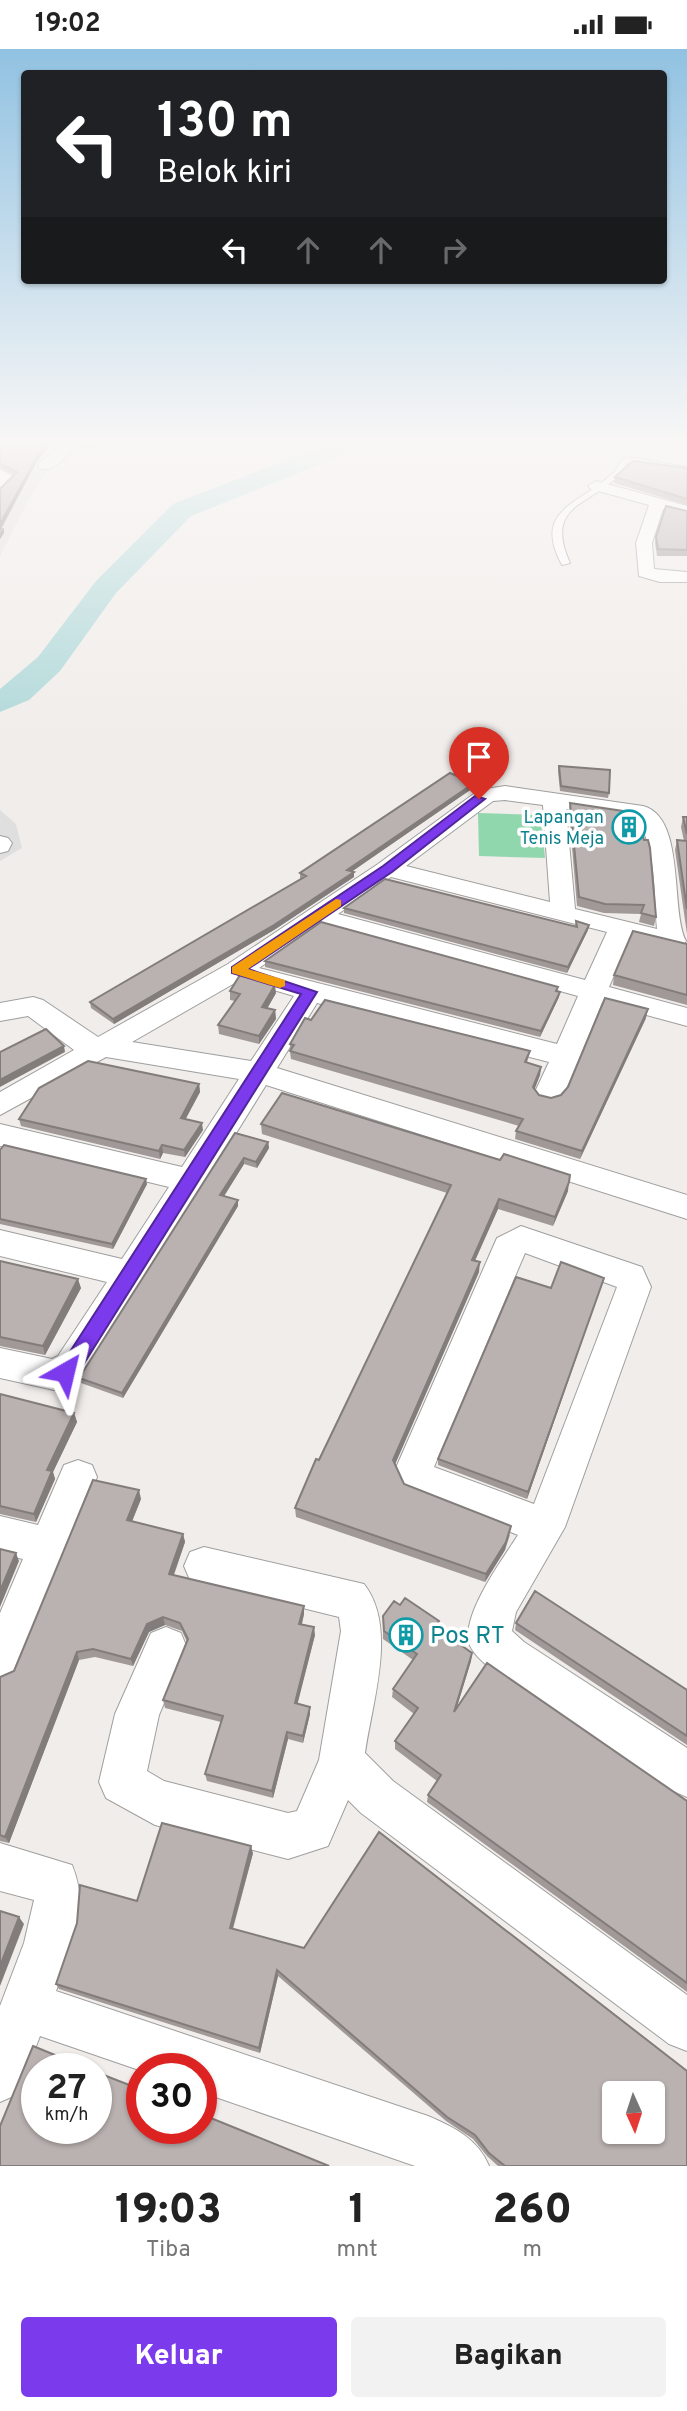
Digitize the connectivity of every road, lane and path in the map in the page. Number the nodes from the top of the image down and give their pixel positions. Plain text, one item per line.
1 (557, 544) edge
2 (644, 544) edge
3 (565, 563) dead end
4 (687, 577) edge
5 (554, 799) junction
6 (387, 869) junction
7 (563, 914) junction
8 (317, 916) junction
9 (621, 929) junction
10 (679, 942) edge
11 (237, 970) junction
12 (310, 992) junction
13 (591, 992) junction
14 (0, 1012) edge
15 (687, 1017) edge
16 (105, 1047) junction
17 (565, 1056) junction
18 (261, 1073) junction
19 (549, 1094) edge
20 (0, 1105) edge
21 (0, 1135) edge
22 (190, 1181) junction
23 (687, 1207) edge
24 (0, 1243) edge
25 (131, 1274) junction
26 (0, 1363) edge
27 (78, 1477) dead end
28 (545, 1527) junction
29 (0, 1535) edge
30 (50, 1547) junction
31 (204, 1566) dead end
32 (166, 1648) dead end
33 (0, 1663) edge
34 (341, 1761) junction
35 (687, 1774) edge
36 (0, 1867) edge
37 (25, 2006) junction
38 (687, 2026) edge
39 (0, 2076) edge
40 (439, 2158) edge

1 - 3 lane
2 - 4 street
5 - 6 street
5 - 7 street
5 - 10 street
6 - 7 street
6 - 8 street
7 - 9 street
8 - 11 street
8 - 13 street
9 - 10 street
9 - 13 street
11 - 12 street
11 - 16 street
12 - 17 street
12 - 18 street
13 - 15 street
13 - 17 street
14 - 16 street
16 - 18 street
16 - 20 street
17 - 19 street
18 - 22 street
18 - 23 street
21 - 22 street
22 - 25 street
24 - 25 street
25 - 26 street
27 - 30 street
28 - 28 street
28 - 35 street
29 - 30 street
30 - 33 street
31 - 34 street
32 - 34 street
34 - 38 street
36 - 37 street
37 - 39 street
37 - 40 street

